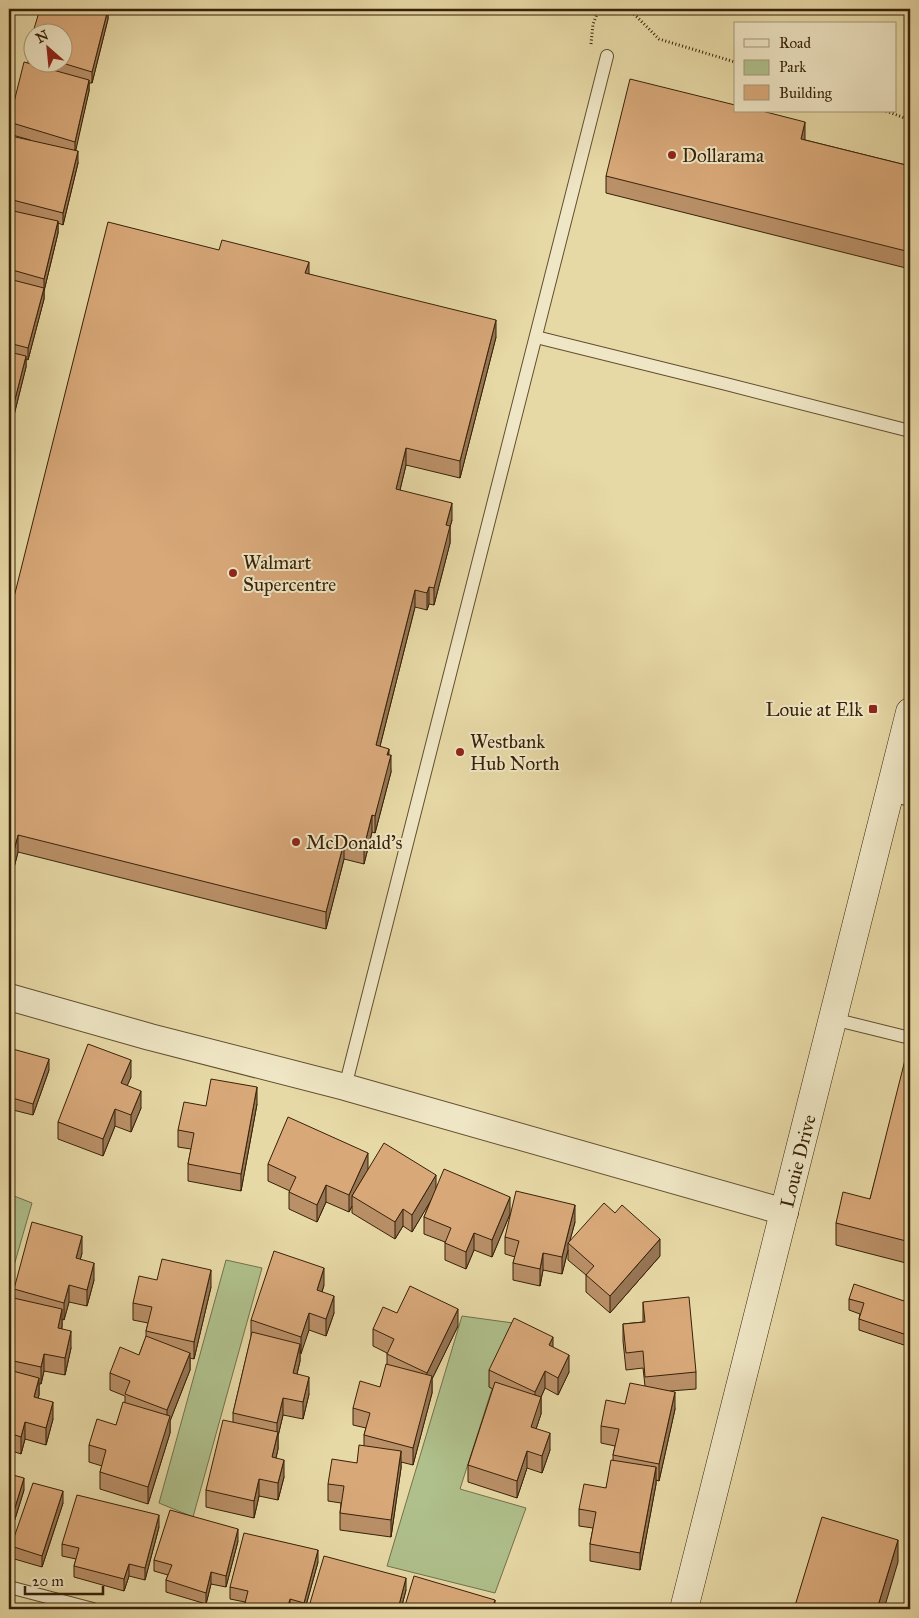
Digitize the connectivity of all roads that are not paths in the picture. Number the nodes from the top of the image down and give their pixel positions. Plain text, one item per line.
1 (607, 56) dead end
2 (536, 337) junction
3 (910, 431) edge
4 (910, 712) edge
5 (900, 798) edge
6 (9, 997) edge
7 (833, 1019) junction
8 (910, 1038) edge
9 (345, 1087) junction
10 (785, 1212) junction
11 (9, 1587) edge
12 (93, 1609) edge
13 (684, 1609) edge

1 - 2 lane
2 - 3 lane
2 - 9 lane
4 - 5 street, Louie Drive
5 - 7 street, Louie Drive
6 - 9 street
7 - 8 lane
7 - 10 street, Louie Drive
9 - 10 street
10 - 13 street, Louie Drive
11 - 12 lane

